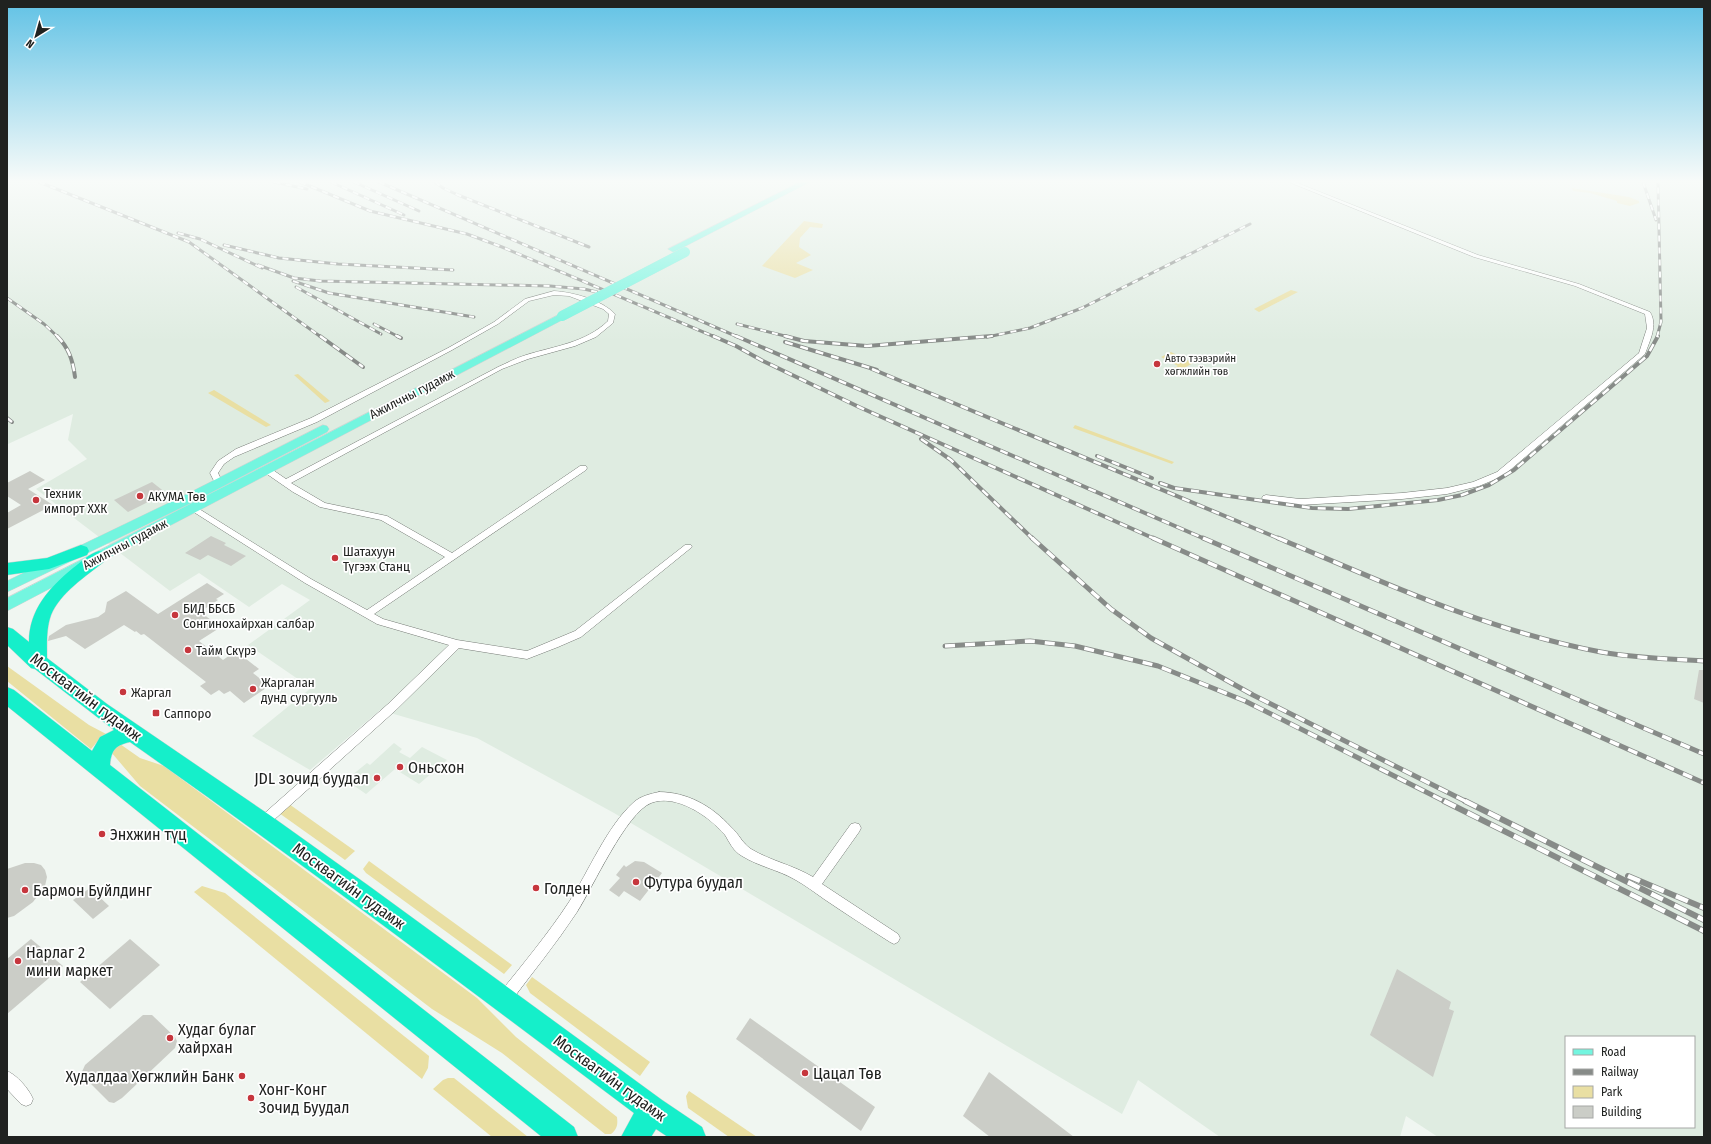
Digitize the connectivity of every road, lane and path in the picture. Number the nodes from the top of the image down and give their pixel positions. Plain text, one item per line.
1 (700, 235) edge
2 (717, 235) edge
3 (1424, 235) edge
4 (557, 314) junction
5 (584, 468) dead end
6 (267, 470) junction
7 (219, 483) junction
8 (285, 483) junction
9 (1266, 498) dead end
10 (193, 509) junction
11 (688, 546) dead end
12 (81, 550) junction
13 (99, 557) junction
14 (452, 557) junction
15 (7, 569) edge
16 (7, 587) edge
17 (7, 605) edge
18 (368, 614) junction
19 (7, 634) edge
20 (457, 644) junction
21 (38, 663) junction
22 (7, 695) edge
23 (132, 733) junction
24 (99, 768) junction
25 (262, 823) junction
26 (855, 828) dead end
27 (814, 885) junction
28 (894, 938) dead end
29 (503, 1000) junction
30 (7, 1078) edge
31 (26, 1099) dead end
32 (652, 1110) junction
33 (564, 1137) edge
34 (635, 1137) edge
35 (692, 1137) edge

1 - 4 main road, Ажилчны гудамж
2 - 4 main road, Ажилчны гудамж, bridge
3 - 9 street
4 - 6 main road, Ажилчны гудамж
4 - 7 main road, Ажилчны гудамж
5 - 14 street
6 - 8 street
6 - 10 main road, Ажилчны гудамж
7 - 8 street
7 - 12 main road, Ажилчны гудамж
8 - 14 street
10 - 13 main road, Ажилчны гудамж
10 - 18 street
11 - 20 street
12 - 15 highway
12 - 16 main road, Ажилчны гудамж
13 - 17 main road, Ажилчны гудамж
13 - 21 highway
14 - 18 street
18 - 20 street
19 - 21 highway, Москвагийн гудамж
20 - 25 street
21 - 23 highway, Москвагийн гудамж
22 - 24 highway
23 - 24 highway
23 - 25 highway, Москвагийн гудамж
24 - 33 highway
25 - 29 highway, Москвагийн гудамж
26 - 27 street
27 - 28 street
27 - 29 street
29 - 32 highway, Москвагийн гудамж
30 - 31 street
32 - 34 highway
32 - 35 highway, Москвагийн гудамж

